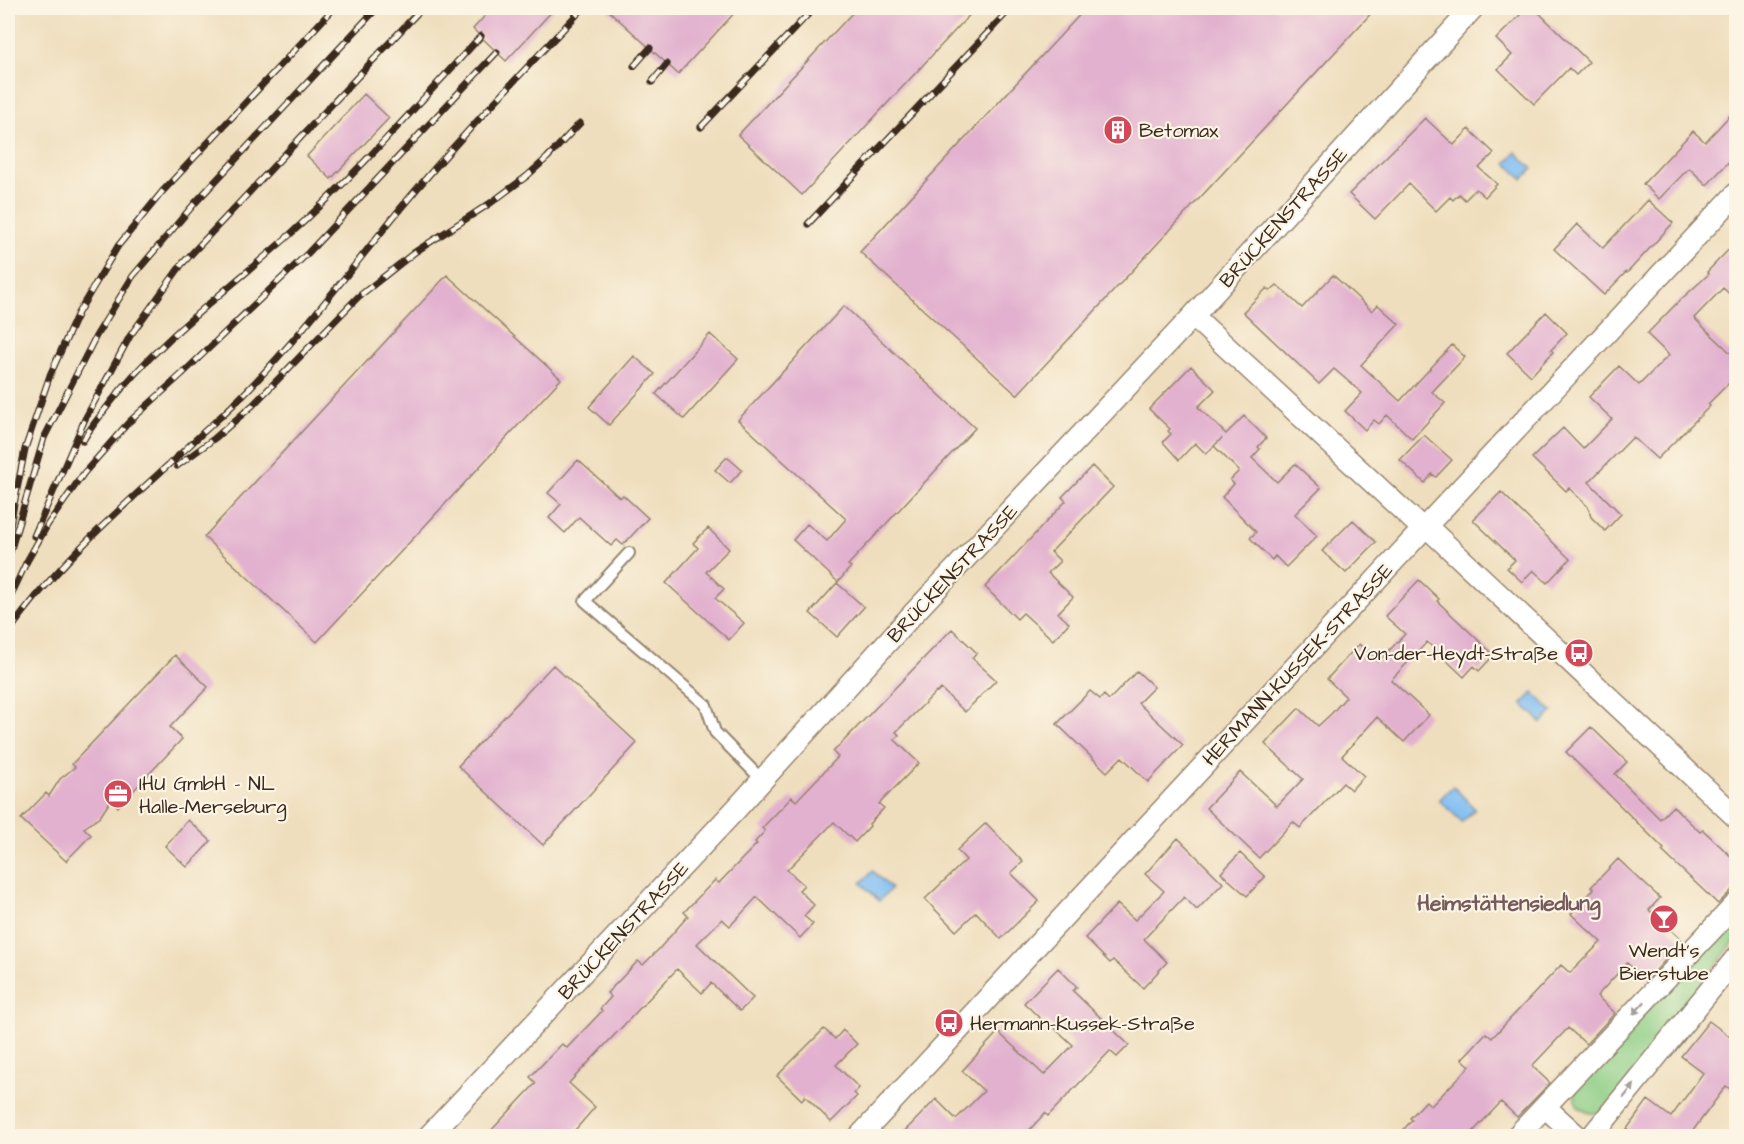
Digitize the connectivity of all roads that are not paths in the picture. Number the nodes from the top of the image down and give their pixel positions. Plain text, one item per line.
1 (1473, 8) edge
2 (1737, 194) edge
3 (1193, 316) junction
4 (1424, 528) junction
5 (629, 553) dead end
6 (762, 780) junction
7 (1737, 816) edge
8 (1737, 904) edge
9 (1737, 958) edge
10 (1545, 1107) junction
11 (429, 1137) edge
12 (860, 1137) edge
13 (1517, 1137) edge
14 (1577, 1137) edge
15 (1592, 1137) edge

1 - 3 street, BRÜCKENSTRASSE
2 - 4 street, HERMANN-KUSSEK-STRASSE
3 - 4 street
3 - 6 street, BRÜCKENSTRASSE
4 - 7 street
4 - 12 street, HERMANN-KUSSEK-STRASSE
5 - 6 lane
6 - 11 street, BRÜCKENSTRASSE
8 -> 10 street
15 -> 9 street
10 - 13 street
10 - 14 street

